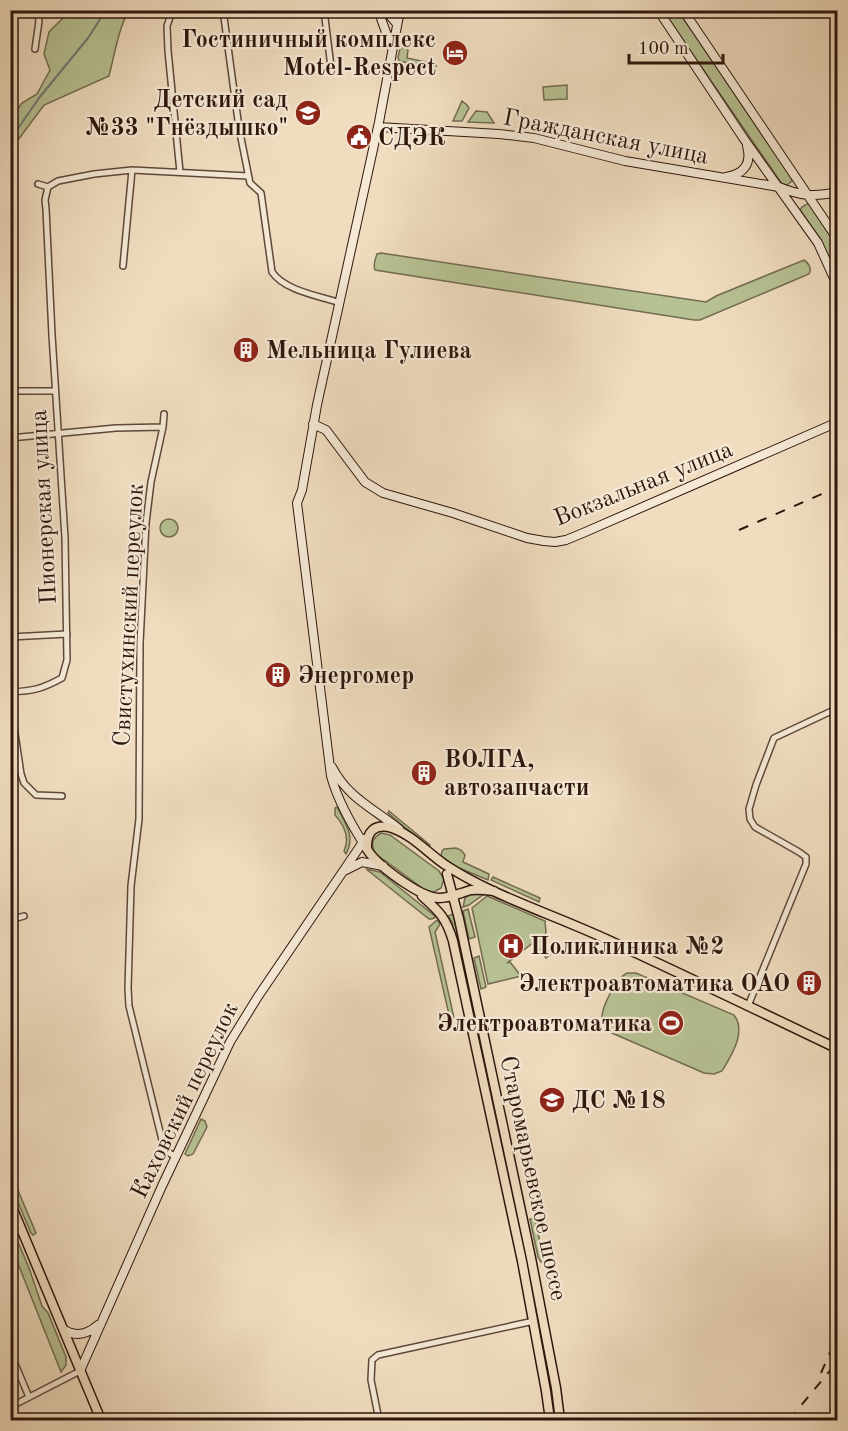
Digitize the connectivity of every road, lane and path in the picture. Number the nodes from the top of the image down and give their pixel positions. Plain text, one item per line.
1 (37, 10) edge
2 (176, 10) edge
3 (223, 10) edge
4 (324, 10) edge
5 (378, 10) edge
6 (385, 10) edge
7 (400, 10) edge
8 (658, 10) edge
9 (683, 10) edge
10 (397, 24) junction
11 (35, 49) dead end
12 (392, 50) junction
13 (331, 67) dead end
14 (378, 127) junction
15 (744, 139) junction
16 (132, 170) junction
17 (180, 172) junction
18 (248, 176) junction
19 (719, 177) junction
20 (38, 184) dead end
21 (779, 187) junction
22 (48, 188) junction
23 (837, 192) edge
24 (808, 196) junction
25 (837, 240) edge
26 (123, 266) dead end
27 (837, 287) edge
28 (340, 303) junction
29 (10, 391) edge
30 (55, 391) junction
31 (164, 414) dead end
32 (837, 422) edge
33 (313, 424) junction
34 (163, 427) junction
35 (58, 433) junction
36 (10, 438) edge
37 (67, 634) junction
38 (10, 637) edge
39 (10, 692) edge
40 (10, 700) edge
41 (837, 708) edge
42 (329, 760) junction
43 (62, 796) dead end
44 (351, 823) junction
45 (404, 833) junction
46 (365, 845) junction
47 (432, 855) junction
48 (350, 859) junction
49 (384, 866) junction
50 (340, 874) junction
51 (447, 874) junction
52 (415, 890) junction
53 (471, 890) junction
54 (494, 891) junction
55 (430, 896) junction
56 (454, 896) junction
57 (457, 910) junction
58 (24, 916) dead end
59 (10, 920) edge
60 (748, 1006) junction
61 (837, 1049) edge
62 (176, 1157) junction
63 (10, 1202) edge
64 (534, 1321) junction
65 (100, 1323) junction
66 (64, 1330) junction
67 (10, 1352) edge
68 (80, 1371) junction
69 (29, 1397) junction
70 (10, 1407) edge
71 (101, 1420) edge
72 (379, 1420) edge
73 (550, 1420) edge
74 (560, 1420) edge

1 - 11 street
2 - 17 street
3 - 18 street
4 - 13 street
5 - 10 main road
5 - 12 main road
6 - 10 main road
7 - 10 main road
8 - 15 main road
9 - 24 main road
10 - 12 main road
12 - 14 main road
14 - 19 main road, Гражданская улица
14 - 28 main road
15 - 19 main road, Гражданская улица
15 - 21 main road
16 - 17 street
16 - 22 street
16 - 26 street
17 - 18 street
18 - 28 street
19 - 21 main road, Гражданская улица
20 - 22 street
21 - 24 main road, Гражданская улица
21 - 27 main road
22 - 30 street, Пионерская улица
23 - 24 main road, Гражданская улица
24 - 25 main road
28 - 33 main road
29 - 30 street
30 - 35 street, Пионерская улица
31 - 34 street, Свистухинский переулок
32 - 33 main road, Вокзальная улица
33 - 42 main road
34 - 35 street
34 - 62 street, Свистухинский переулок
35 - 36 street
35 - 37 street, Пионерская улица
37 - 38 street
37 - 39 street, Пионерская улица
40 - 43 street
41 - 60 street
42 - 44 main road
42 - 45 main road
44 - 46 main road
44 - 48 main road
45 - 46 main road
45 - 47 main road
46 - 48 main road, Каховский переулок
46 - 49 main road
47 - 51 main road
47 - 54 main road
48 - 50 main road, Каховский переулок
49 - 50 main road
49 - 52 main road
50 - 62 main road, Каховский переулок
51 - 55 main road
51 - 56 main road, Старомарьевское шоссе
52 - 55 main road
52 - 64 main road, Старомарьевское шоссе
53 - 54 main road
53 - 56 main road
53 - 57 main road
54 - 60 main road
55 - 56 main road
56 - 57 main road, Старомарьевское шоссе
57 - 74 main road, Старомарьевское шоссе
58 - 59 street
60 - 61 main road
62 - 65 main road, Каховский переулок
63 - 66 main road
64 - 72 street
64 - 73 main road, Старомарьевское шоссе
65 - 66 main road
65 - 68 main road, Каховский переулок
66 - 68 main road
67 - 69 street
68 - 69 street
68 - 71 main road
69 - 70 street

